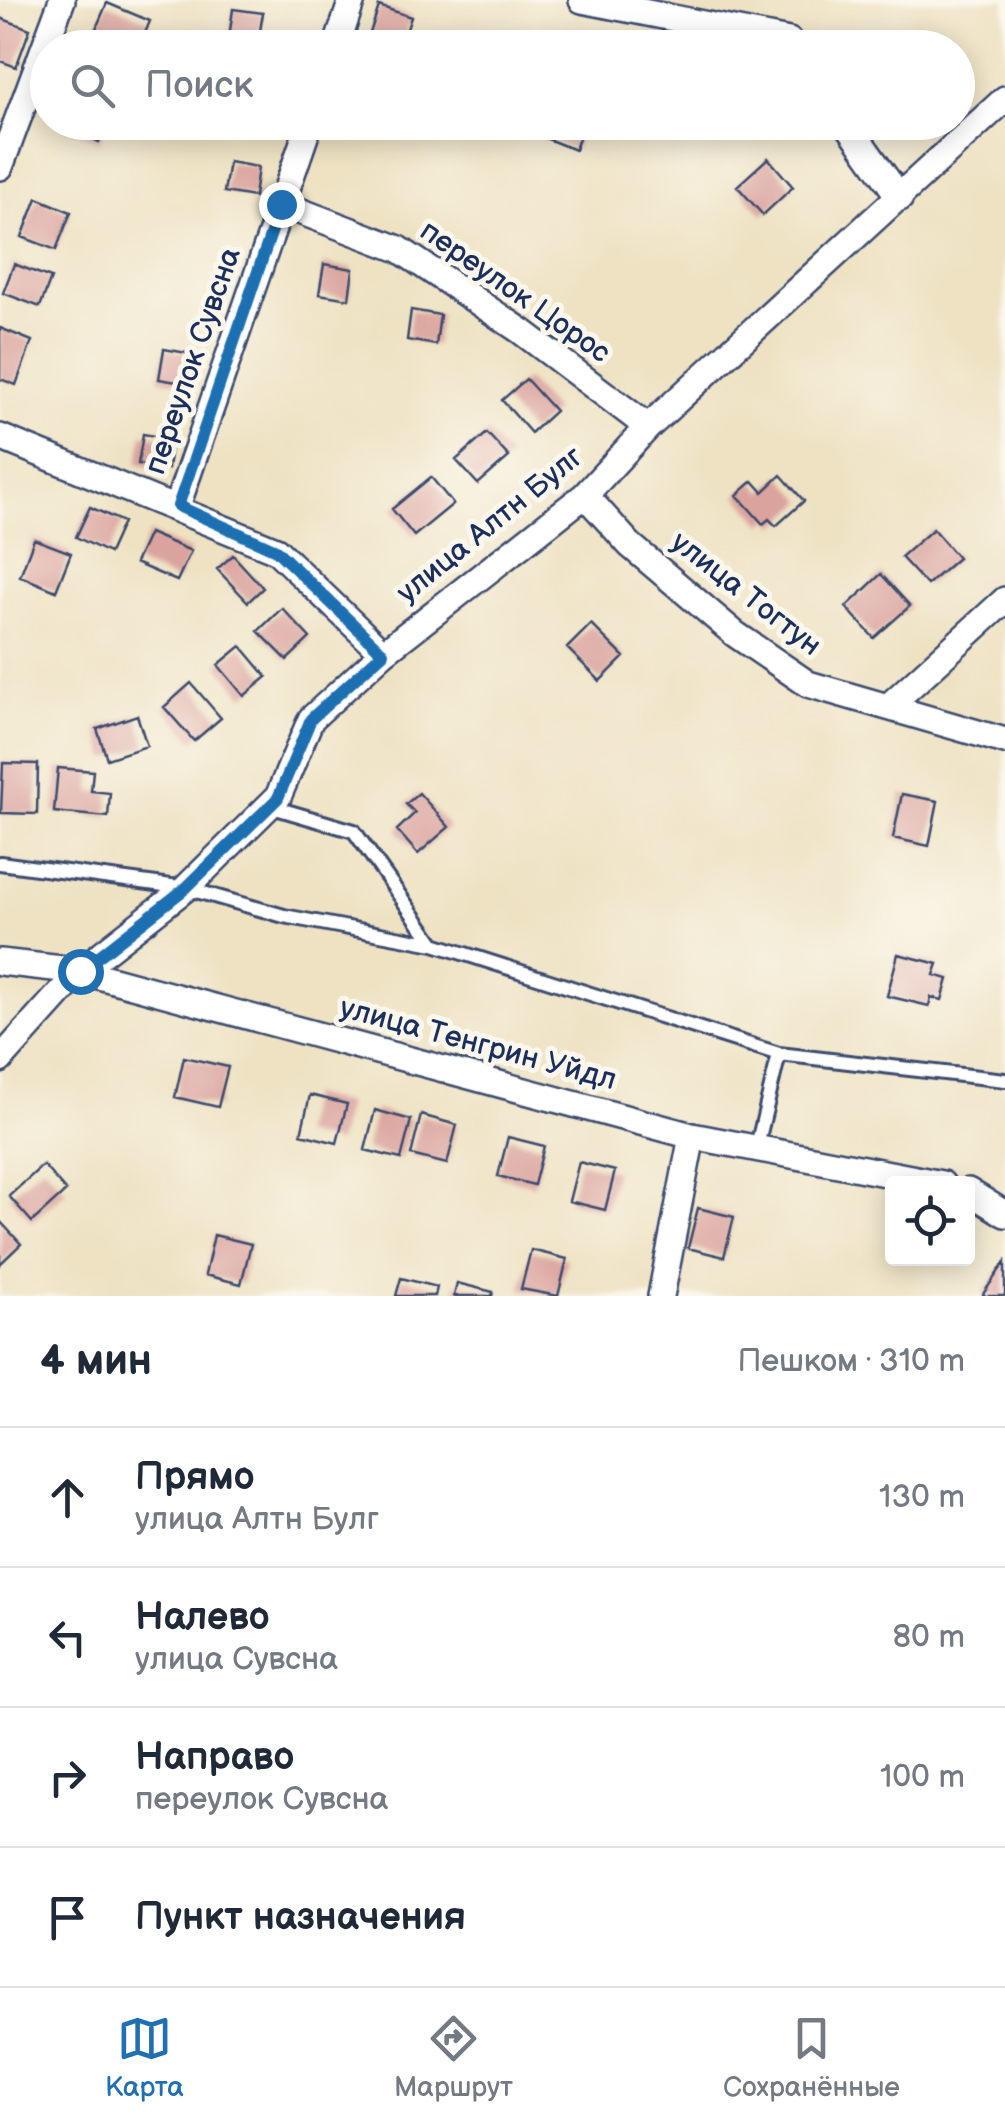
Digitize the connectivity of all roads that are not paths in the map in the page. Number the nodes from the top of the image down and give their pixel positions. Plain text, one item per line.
1 (62, 0) edge
2 (352, 0) edge
3 (582, 0) edge
4 (51, 30) edge
5 (342, 30) edge
6 (733, 30) edge
7 (30, 87) edge
8 (1005, 99) edge
9 (975, 127) edge
10 (304, 140) edge
11 (859, 140) edge
12 (962, 140) edge
13 (0, 168) edge
14 (900, 198) junction
15 (281, 204) junction
16 (648, 428) junction
17 (0, 437) edge
18 (585, 495) junction
19 (178, 506) junction
20 (1005, 600) edge
21 (383, 653) junction
22 (890, 704) junction
23 (1005, 741) edge
24 (269, 806) junction
25 (0, 863) edge
26 (186, 888) junction
27 (434, 944) junction
28 (0, 962) edge
29 (80, 971) junction
30 (780, 1054) junction
31 (0, 1060) edge
32 (1005, 1080) edge
33 (692, 1136) junction
34 (756, 1146) junction
35 (903, 1176) edge
36 (975, 1196) edge
37 (1005, 1214) edge
38 (661, 1296) edge

1 - 4 street
2 - 5 street
3 - 6 street
7 - 13 street
8 - 9 street, улица Алтн Булг
10 - 15 street, переулок Сувсна
11 - 14 street
12 - 14 street, улица Алтн Булг
14 - 16 street, улица Алтн Булг
15 - 16 street, переулок Цорос
15 - 19 street, переулок Сувсна
16 - 18 street, улица Алтн Булг
17 - 19 street
18 - 21 street, улица Алтн Булг
18 - 22 street, улица Тогтун
19 - 21 street
20 - 22 street
21 - 24 street, улица Алтн Булг
22 - 23 street, улица Тогтун
24 - 26 street, улица Алтн Булг
24 - 27 lane
25 - 26 lane
26 - 27 lane
26 - 29 street, улица Алтн Булг
27 - 30 lane
28 - 29 street, улица Тенгрин Уйдл
29 - 31 street, улица Алтн Булг
29 - 33 street, улица Тенгрин Уйдл
30 - 32 lane
30 - 34 lane
33 - 34 street, улица Тенгрин Уйдл
33 - 38 street
34 - 35 street, улица Тенгрин Уйдл
36 - 37 street

